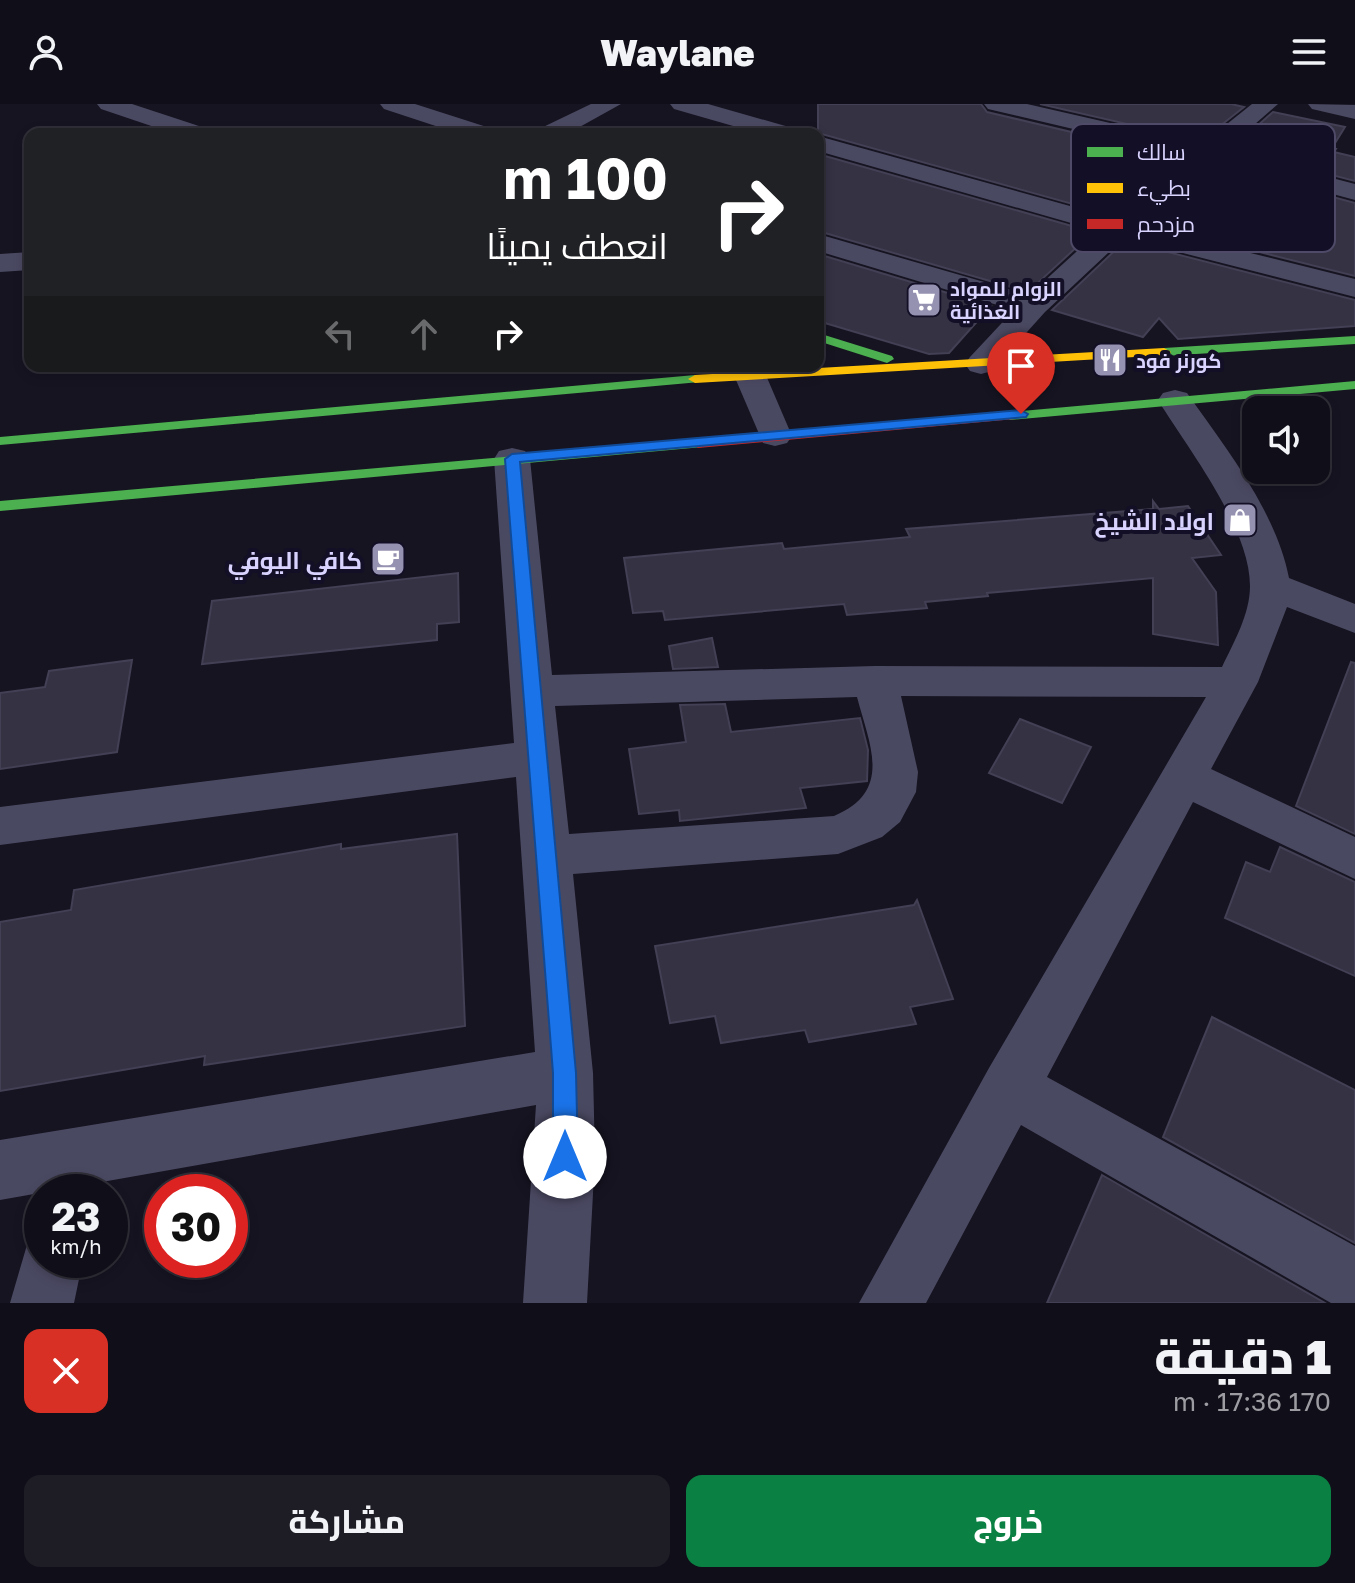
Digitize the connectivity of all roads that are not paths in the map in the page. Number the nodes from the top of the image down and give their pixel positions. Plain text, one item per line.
1 (109, 104) edge
2 (392, 104) edge
3 (609, 104) edge
4 (682, 104) edge
5 (996, 104) edge
6 (1266, 104) edge
7 (1320, 104) edge
8 (1355, 112) edge
9 (1083, 124) edge
10 (1243, 124) edge
11 (181, 128) edge
12 (466, 128) edge
13 (560, 128) edge
14 (766, 128) edge
15 (824, 145) edge
16 (1335, 187) edge
17 (1355, 192) edge
18 (1071, 215) edge
19 (824, 244) edge
20 (1092, 252) edge
21 (1213, 252) edge
22 (24, 261) edge
23 (0, 263) edge
24 (1355, 288) edge
25 (1034, 306) junction
26 (824, 339) edge
27 (1355, 340) edge
28 (981, 364) junction
29 (916, 368) junction
30 (824, 369) edge
31 (728, 372) edge
32 (750, 372) edge
33 (1355, 385) edge
34 (1175, 400) junction
35 (775, 436) junction
36 (0, 441) edge
37 (512, 459) junction
38 (0, 506) edge
39 (1270, 585) junction
40 (1355, 619) edge
41 (875, 681) junction
42 (1236, 682) junction
43 (532, 691) junction
44 (538, 757) junction
45 (1182, 776) junction
46 (0, 826) edge
47 (545, 856) junction
48 (1355, 859) edge
49 (565, 1073) junction
50 (1009, 1087) junction
51 (0, 1170) edge
52 (54, 1174) edge
53 (72, 1174) edge
54 (47, 1278) edge
55 (1355, 1281) edge
56 (42, 1303) edge
57 (555, 1303) edge
58 (891, 1303) edge

1 - 11 street
2 - 12 street
3 - 13 street
4 - 14 street
5 - 9 street
6 - 10 street
7 - 8 street
15 - 18 street
16 - 17 street
19 - 25 street
20 - 25 street
21 - 24 street
22 - 23 street
25 - 28 street
26 - 29 main road
27 - 28 main road
28 - 29 main road
29 - 30 main road
31 - 36 main road
32 - 35 street
33 - 34 main road
34 - 35 main road
34 - 39 street
35 - 37 main road
37 - 38 main road
37 - 43 street
39 - 40 street
39 - 42 street
41 - 42 street
41 - 43 street
41 - 47 street
42 - 45 street
43 - 44 street
44 - 46 street
44 - 47 street
45 - 48 street
45 - 50 street
47 - 49 street
49 - 53 street
49 - 57 street
50 - 55 street
50 - 58 street
51 - 52 street
54 - 56 street

